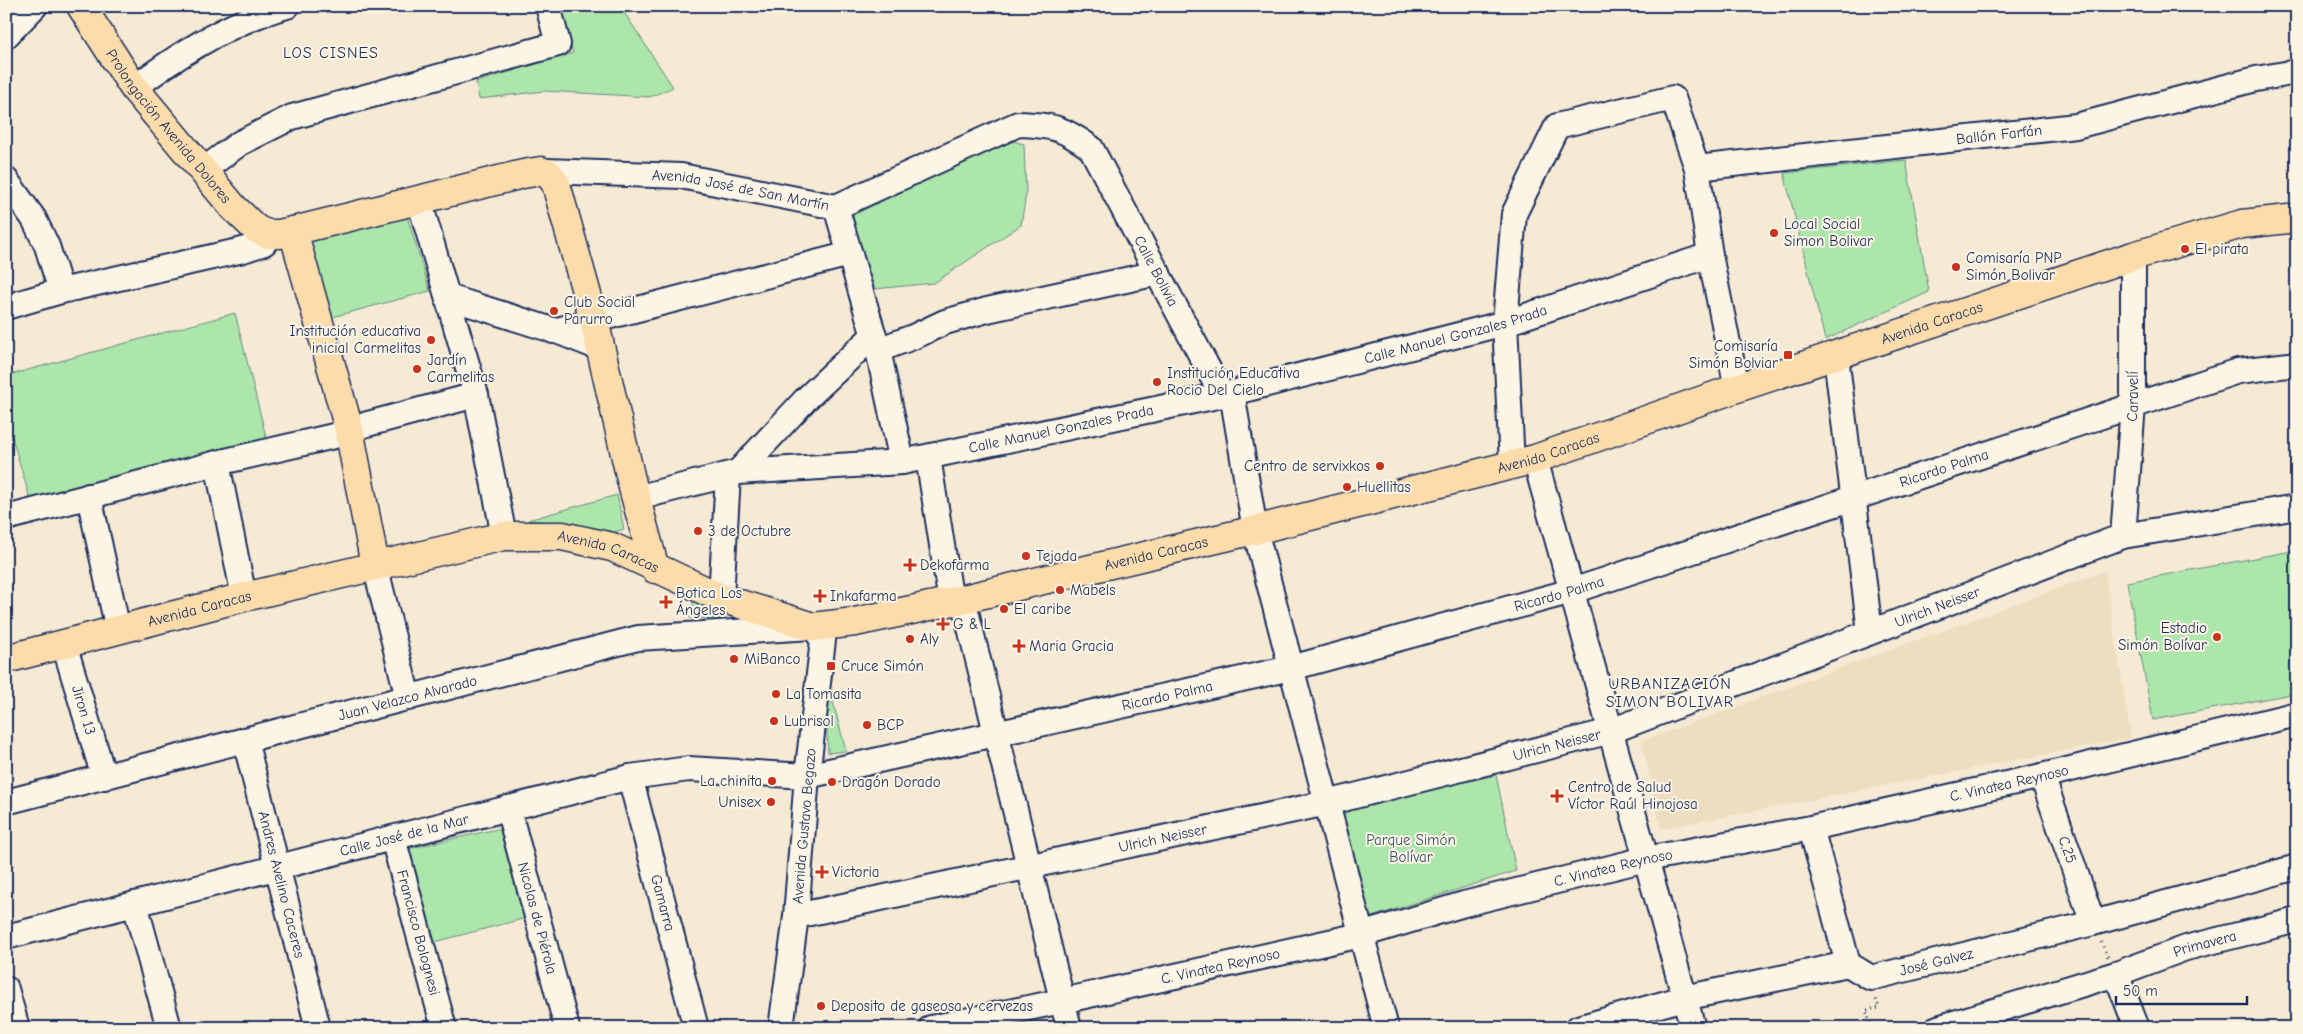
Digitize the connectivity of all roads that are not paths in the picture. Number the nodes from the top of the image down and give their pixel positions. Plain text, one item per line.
1 (35, 6) edge
2 (81, 6) edge
3 (287, 6) edge
4 (548, 6) edge
5 (6, 36) edge
6 (2297, 72) edge
7 (134, 88) junction
8 (1091, 148) joint
9 (1697, 168) junction
10 (202, 170) junction
11 (546, 172) junction
12 (6, 180) edge
13 (419, 200) junction
14 (836, 207) junction
15 (2297, 218) edge
16 (280, 232) junction
17 (850, 254) junction
18 (1710, 255) junction
19 (2133, 256) junction
20 (1158, 273) junction
21 (61, 291) junction
22 (448, 297) junction
23 (6, 307) edge
24 (594, 320) junction
25 (1504, 323) junction
26 (553, 331) junction
27 (876, 342) junction
28 (600, 348) junction
29 (1836, 356) junction
30 (2297, 364) edge
31 (1737, 388) junction
32 (1227, 394) junction
33 (476, 395) junction
34 (2133, 405) junction
35 (349, 429) junction
36 (928, 457) junction
37 (902, 462) junction
38 (1524, 462) junction
39 (217, 463) junction
40 (733, 473) junction
41 (89, 496) junction
42 (1854, 497) junction
43 (636, 498) junction
44 (2297, 508) edge
45 (6, 518) edge
46 (1255, 530) junction
47 (504, 536) junction
48 (2123, 536) junction
49 (375, 565) junction
50 (656, 569) junction
51 (1572, 591) junction
52 (244, 597) junction
53 (722, 598) junction
54 (957, 601) junction
55 (813, 627) junction
56 (118, 630) junction
57 (1870, 632) junction
58 (64, 644) junction
59 (6, 659) edge
60 (1291, 668) junction
61 (408, 698) junction
62 (2297, 714) edge
63 (1611, 731) junction
64 (996, 734) junction
65 (245, 740) junction
66 (807, 776) junction
67 (2042, 776) junction
68 (104, 777) junction
69 (630, 777) junction
70 (6, 802) edge
71 (1327, 802) junction
72 (508, 808) junction
73 (1811, 828) junction
74 (393, 838) junction
75 (1646, 859) junction
76 (277, 867) junction
77 (1029, 867) junction
78 (2297, 867) edge
79 (135, 904) junction
80 (796, 916) junction
81 (2297, 920) edge
82 (2092, 923) junction
83 (1362, 936) junction
84 (6, 937) edge
85 (1848, 964) junction
86 (2116, 974) junction
87 (6, 989) edge
88 (1684, 998) junction
89 (1062, 1001) junction
90 (17, 1028) edge
91 (169, 1028) edge
92 (318, 1028) edge
93 (444, 1028) edge
94 (567, 1028) edge
95 (696, 1028) edge
96 (781, 1028) edge
97 (931, 1028) edge
98 (1069, 1028) edge
99 (1386, 1028) edge
100 (1578, 1028) edge
101 (1693, 1028) edge
102 (1938, 1028) edge
103 (2136, 1028) edge

1 - 5 street
2 - 7 main road, Prolongación Avenida Dolores
3 - 7 street
4 - 10 street
6 - 9 street, Ballón Farfán
7 - 10 main road, Prolongación Avenida Dolores
8 - 14 street, Avenida José de San Martín
8 - 20 street, Calle Bolivia
9 - 18 street
9 - 25 street
10 - 16 main road, Prolongación Avenida Dolores
11 - 13 main road
11 - 14 street, Avenida José de San Martín
11 - 24 main road
12 - 21 street
13 - 16 main road
13 - 22 street
14 - 17 street
15 - 19 main road, Avenida Caracas
16 - 21 street
16 - 35 main road
17 - 24 street
17 - 27 street
18 - 25 street, Calle Manuel Gonzales Prada
18 - 31 street
19 - 29 main road, Avenida Caracas
19 - 34 street, Caravelí
20 - 27 street
20 - 32 street, Calle Bolivia
21 - 23 street
22 - 26 street
22 - 33 street
24 - 26 street
24 - 28 main road
25 - 32 street, Calle Manuel Gonzales Prada
25 - 38 street
26 - 28 street
27 - 37 street
27 - 40 street
28 - 43 main road
29 - 31 main road, Avenida Caracas
29 - 42 street
30 - 34 street, Ricardo Palma
31 - 38 main road, Avenida Caracas
32 - 36 street, Calle Manuel Gonzales Prada
32 - 46 street, Calle Bolivia
33 - 35 street
33 - 47 street
34 - 42 street, Ricardo Palma
34 - 48 street, Caravelí
35 - 39 street
35 - 49 main road
36 - 37 street, Calle Manuel Gonzales Prada
36 - 54 street
37 - 40 street, Calle Manuel Gonzales Prada
38 - 46 main road, Avenida Caracas
38 - 51 street
39 - 41 street
39 - 52 street
40 - 43 street, Calle Manuel Gonzales Prada
40 - 53 street
41 - 45 street
41 - 56 street
42 - 51 street, Ricardo Palma
42 - 57 street
43 - 50 main road
44 - 48 street, Ulrich Neisser
46 - 54 main road, Avenida Caracas
46 - 60 street, Calle Bolivia
47 - 49 main road, Avenida Caracas
47 - 50 main road, Avenida Caracas
48 - 57 street, Ulrich Neisser
49 - 52 main road, Avenida Caracas
49 - 61 street
50 - 53 main road, Avenida Caracas
51 - 60 street, Ricardo Palma
51 - 63 street
52 - 56 main road, Avenida Caracas
53 - 55 main road, Avenida Caracas
54 - 55 main road, Avenida Caracas
54 - 64 street
55 - 61 street, Juan Velazco Alvarado
55 - 66 street, Avenida Gustavo Begazo
56 - 58 main road, Avenida Caracas
57 - 63 street, Ulrich Neisser
58 - 59 main road, Avenida Caracas
58 - 68 street, Jiron 13
60 - 64 street, Ricardo Palma
60 - 71 street, Calle Bolivia
61 - 65 street, Juan Velazco Alvarado
62 - 67 street, C. Vinatea Reynoso
63 - 71 street, Ulrich Neisser
63 - 75 street
64 - 66 street, Ricardo Palma
64 - 77 street
65 - 68 street, Juan Velazco Alvarado
65 - 76 street, Andres Avelino Caceres
66 - 69 street, Calle José de la Mar
66 - 80 street, Avenida Gustavo Begazo
67 - 73 street, C. Vinatea Reynoso
67 - 82 street, C,25
68 - 70 street, Juan Velazco Alvarado
69 - 72 street, Calle José de la Mar
69 - 95 street, Gamarra
71 - 77 street, Ulrich Neisser
71 - 83 street, Calle Bolivia
72 - 74 street, Calle José de la Mar
72 - 94 street, Nicolas de Piérola
73 - 75 street, C. Vinatea Reynoso
73 - 85 street
74 - 76 street, Calle José de la Mar
74 - 93 street, Francisco Bolognesi
75 - 83 street, C. Vinatea Reynoso
75 - 88 street
76 - 79 street, Calle José de la Mar
76 - 92 street, Andres Avelino Caceres
77 - 80 street, Ulrich Neisser
77 - 89 street
78 - 82 street, José Galvez
79 - 84 street, Calle José de la Mar
79 - 91 street
80 - 96 street, Avenida Gustavo Begazo
81 - 86 street, Primavera
82 - 85 street, José Galvez
83 - 89 street, C. Vinatea Reynoso
83 - 99 street, Calle Bolivia
85 - 88 street
86 - 102 street, Primavera
86 - 103 street
87 - 90 street
88 - 100 street
88 - 101 street
89 - 97 street, C. Vinatea Reynoso
89 - 98 street

